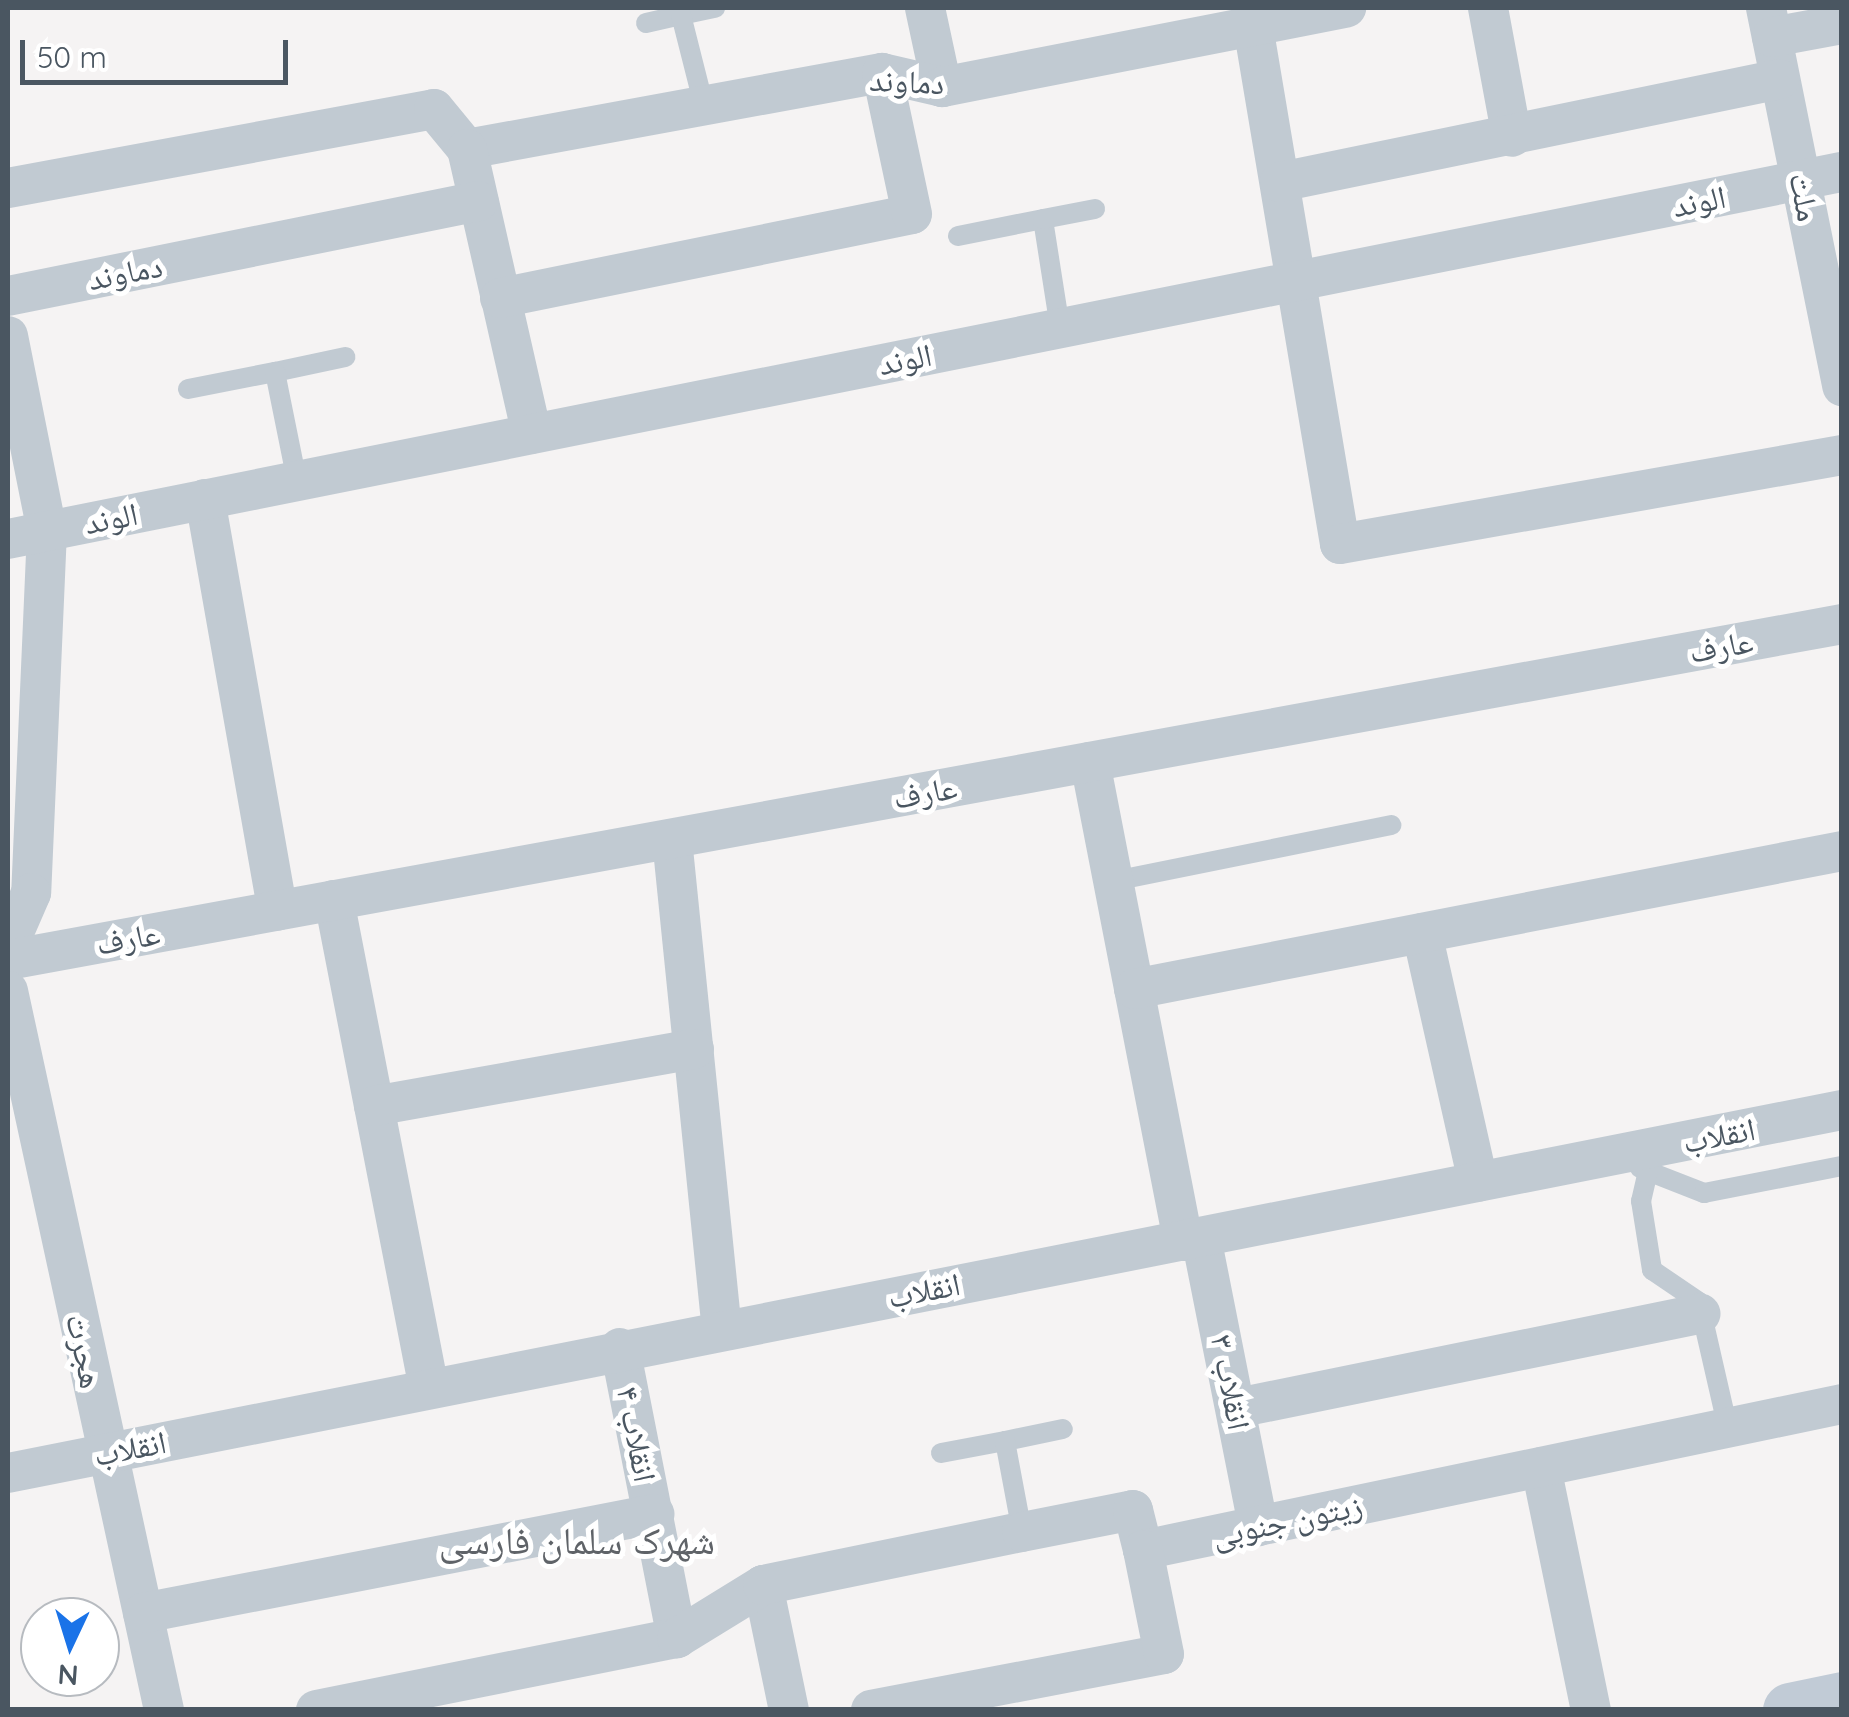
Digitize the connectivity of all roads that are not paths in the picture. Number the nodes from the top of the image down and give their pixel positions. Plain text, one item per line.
1 (715, 8) edge
2 (925, 8) edge
3 (1346, 8) edge
4 (1488, 8) edge
5 (681, 15) junction
6 (1769, 22) edge
7 (646, 23) dead end
8 (1842, 24) edge
9 (1253, 26) junction
10 (882, 72) junction
11 (1780, 79) junction
12 (942, 87) junction
13 (704, 106) junction
14 (1512, 137) junction
15 (466, 149) junction
16 (1842, 172) edge
17 (1802, 180) junction
18 (1280, 182) junction
19 (8, 188) edge
20 (478, 201) junction
21 (1094, 209) dead end
22 (1042, 219) junction
23 (958, 236) dead end
24 (1296, 282) junction
25 (8, 296) edge
26 (500, 298) junction
27 (1060, 328) junction
28 (8, 336) edge
29 (345, 357) dead end
30 (275, 372) junction
31 (1841, 377) edge
32 (188, 389) dead end
33 (532, 434) junction
34 (1842, 455) edge
35 (297, 481) junction
36 (204, 500) junction
37 (47, 531) junction
38 (8, 539) edge
39 (1842, 624) edge
40 (1090, 762) junction
41 (1391, 825) dead end
42 (672, 839) junction
43 (1842, 851) edge
44 (1114, 882) junction
45 (334, 900) junction
46 (278, 911) junction
47 (1422, 932) junction
48 (8, 946) edge
49 (8, 960) edge
50 (1134, 989) junction
51 (8, 991) edge
52 (694, 1048) junction
53 (374, 1106) junction
54 (1842, 1110) edge
55 (1610, 1156) junction
56 (1842, 1166) edge
57 (1648, 1171) junction
58 (1478, 1182) junction
59 (1192, 1239) junction
60 (1701, 1314) junction
61 (722, 1329) junction
62 (620, 1348) junction
63 (429, 1390) junction
64 (1842, 1404) edge
65 (1237, 1408) junction
66 (1063, 1429) dead end
67 (1728, 1429) junction
68 (1006, 1441) junction
69 (107, 1453) junction
70 (941, 1453) dead end
71 (1541, 1466) junction
72 (8, 1472) edge
73 (654, 1514) junction
74 (1258, 1526) junction
75 (1022, 1532) junction
76 (1143, 1550) junction
77 (763, 1585) junction
78 (143, 1613) junction
79 (676, 1638) junction
80 (1842, 1699) edge
81 (164, 1710) edge
82 (316, 1710) edge
83 (789, 1710) edge
84 (871, 1710) edge
85 (1591, 1710) edge
86 (1790, 1710) edge

1 - 5 lane
2 - 12 street
3 - 9 street, دماوند
4 - 14 street
5 - 7 lane
5 - 13 lane
6 - 8 street
6 - 11 street, ملت
9 - 12 street, دماوند
9 - 18 street
10 - 12 street, دماوند
10 - 13 street, دماوند
10 - 26 street
11 - 14 street
11 - 17 street, ملت
13 - 15 street, دماوند
14 - 18 street
15 - 19 street
15 - 20 street
16 - 17 street, الوند
17 - 24 street, الوند
17 - 31 street, ملت
18 - 24 street
20 - 25 street, دماوند
20 - 26 street
21 - 22 lane
22 - 23 lane
22 - 27 lane
24 - 27 street, الوند
24 - 34 street
26 - 33 street
27 - 33 street, الوند
28 - 37 street
29 - 30 lane
30 - 32 lane
30 - 35 lane
33 - 35 street, الوند
35 - 36 street, الوند
36 - 37 street, الوند
36 - 46 street
37 - 38 street, الوند
37 - 48 street
39 - 40 street, عارف
40 - 42 street, عارف
40 - 44 street, انقلاب ۳
41 - 44 lane
42 - 45 street, عارف
42 - 52 street
43 - 47 street
44 - 50 street, انقلاب ۳
45 - 46 street, عارف
45 - 53 street
46 - 49 street, عارف
47 - 50 street
47 - 58 street
50 - 59 street, انقلاب ۳
51 - 69 street, هجرت
52 - 53 street
52 - 61 street
53 - 63 street
54 - 55 street, انقلاب
55 - 57 lane
55 - 58 street, انقلاب
56 - 57 lane
57 - 60 lane
58 - 59 street, انقلاب
59 - 61 street, انقلاب
59 - 65 street, انقلاب ۳
60 - 65 street
60 - 67 lane
61 - 62 street, انقلاب
62 - 63 street, انقلاب
62 - 73 street, انقلاب ۴
63 - 69 street, انقلاب
64 - 67 street, زیتون جنوبی
65 - 74 street, انقلاب ۳
66 - 68 lane
67 - 71 street, زیتون جنوبی
68 - 70 lane
68 - 75 lane
69 - 72 street, انقلاب
69 - 78 street, هجرت
71 - 74 street, زیتون جنوبی
71 - 85 street
73 - 78 street
73 - 79 street, انقلاب ۴
74 - 76 street, زیتون جنوبی
75 - 76 street
75 - 77 street
76 - 84 street
77 - 79 street
77 - 83 street
78 - 81 street, هجرت
79 - 82 street
80 - 86 street

